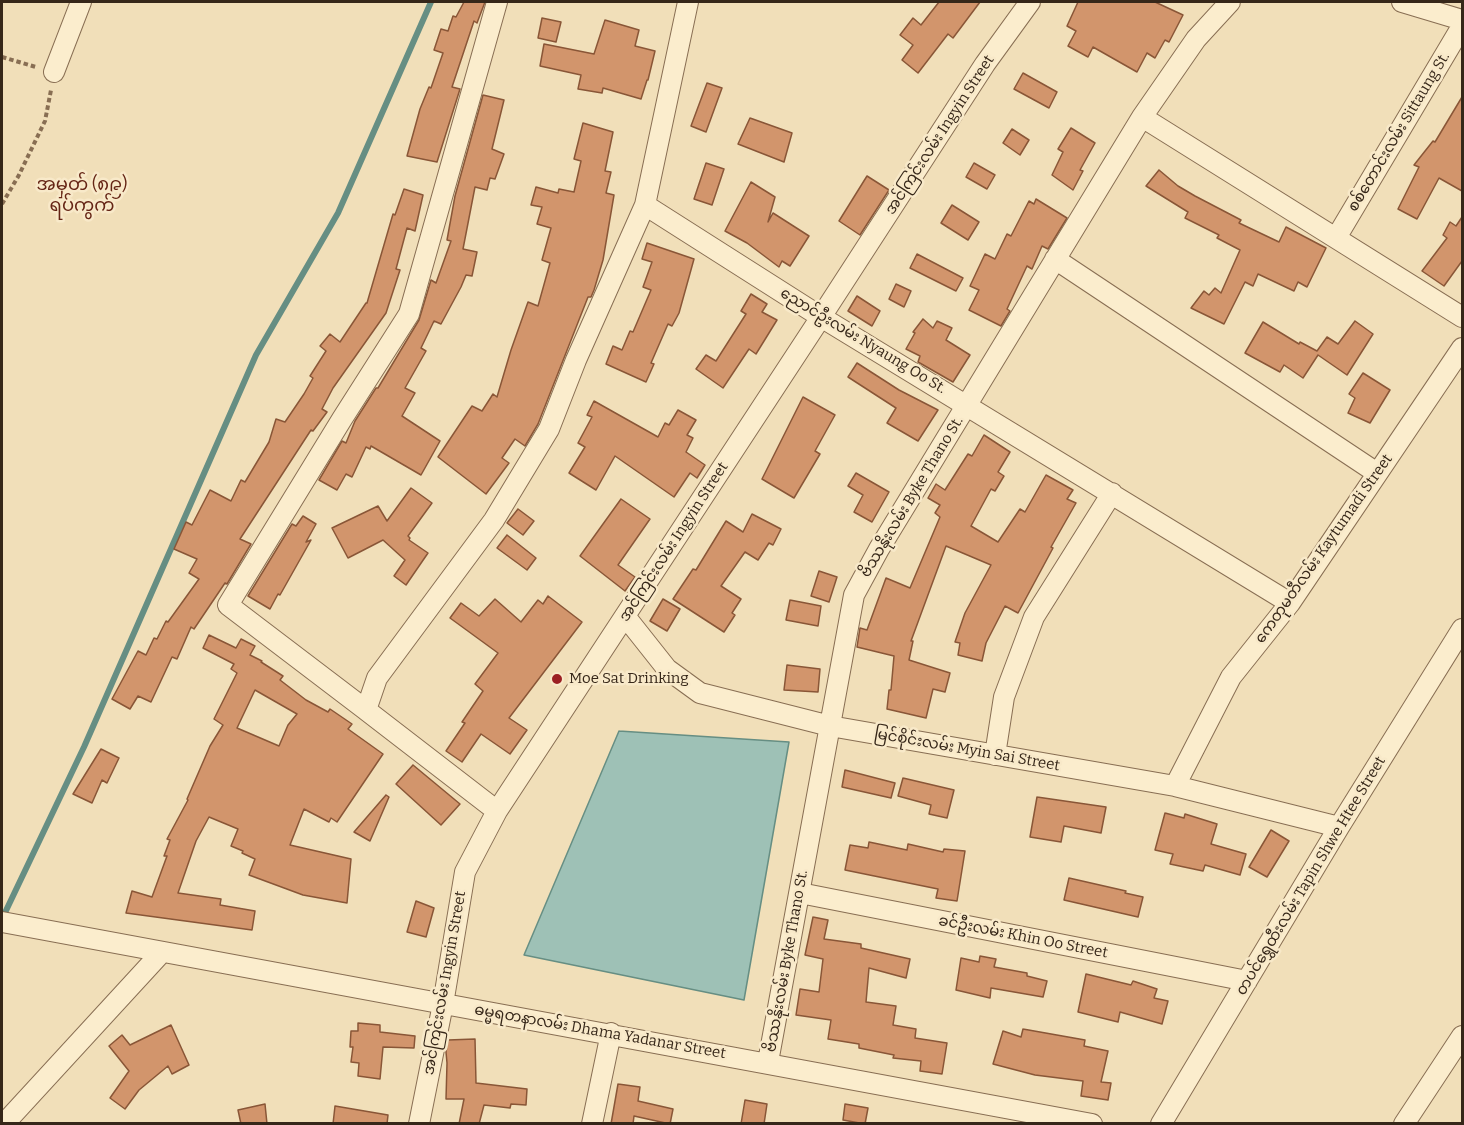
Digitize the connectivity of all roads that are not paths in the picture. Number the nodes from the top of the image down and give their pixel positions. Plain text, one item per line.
1 (81, 2) edge
2 (497, 2) edge
3 (688, 2) edge
4 (1030, 2) edge
5 (1230, 2) edge
6 (1402, 2) edge
7 (1462, 20) edge
8 (1462, 26) edge
9 (54, 72) road end
10 (1142, 117) junction
11 (645, 205) junction
12 (1336, 238) junction
13 (1055, 259) junction
14 (822, 317) junction
15 (1462, 317) edge
16 (1462, 348) edge
17 (967, 404) junction
18 (1377, 474) junction
19 (1112, 494) junction
20 (1290, 603) junction
21 (625, 616) junction
22 (1462, 629) edge
23 (366, 710) junction
24 (830, 726) junction
25 (995, 755) junction
26 (1175, 786) junction
27 (497, 811) junction
28 (1339, 827) junction
29 (800, 893) junction
30 (2, 922) edge
31 (162, 952) junction
32 (1247, 981) junction
33 (443, 1004) junction
34 (611, 1033) junction
35 (1462, 1036) edge
36 (768, 1062) junction
37 (4, 1124) edge
38 (419, 1124) edge
39 (592, 1124) edge
40 (1092, 1124) edge
41 (1161, 1124) edge
42 (1404, 1124) edge

1 - 9 street
2 - 23 street
3 - 11 street
4 - 14 street, အင်ကြင်းလမ်း Ingyin Street
5 - 10 street, ဗိဿနိုးလမ်း Byke Thano St.
6 - 7 street
8 - 12 street, စစ်တောင်းလမ်း Sittaung St.
10 - 12 street
10 - 13 street, ဗိဿနိုးလမ်း Byke Thano St.
11 - 14 street, ညောင်ဦးလမ်း Nyaung Oo St.
11 - 23 street
12 - 15 street
13 - 17 street, ဗိဿနိုးလမ်း Byke Thano St.
13 - 18 street
14 - 17 street, ညောင်ဦးလမ်း Nyaung Oo St.
14 - 21 street, အင်ကြင်းလမ်း Ingyin Street
16 - 18 street, ကေတုမတီလမ်း Kaytumadi Street
17 - 19 street, ညောင်ဦးလမ်း Nyaung Oo St.
17 - 24 street, ဗိဿနိုးလမ်း Byke Thano St.
18 - 20 street, ကေတုမတီလမ်း Kaytumadi Street
19 - 20 street, ညောင်ဦးလမ်း Nyaung Oo St.
19 - 25 street
20 - 26 street, ကေတုမတီလမ်း Kaytumadi Street
21 - 24 street, မြင်စိုင်းလမ်း Myin Sai Street
21 - 27 street, အင်ကြင်းလမ်း Ingyin Street
22 - 28 street, တပင်ရွှေထီးလမ်း Tapin Shwe Htee Street
23 - 27 street
24 - 25 street, မြင်စိုင်းလမ်း Myin Sai Street
24 - 29 street, ဗိဿနိုးလမ်း Byke Thano St.
25 - 26 street, မြင်စိုင်းလမ်း Myin Sai Street
26 - 28 street, မြင်စိုင်းလမ်း Myin Sai Street
27 - 33 street, အင်ကြင်းလမ်း Ingyin Street
28 - 32 street, တပင်ရွှေထီးလမ်း Tapin Shwe Htee Street
29 - 32 street, ခင်ဦးလမ်း Khin Oo Street
29 - 36 street, ဗိဿနိုးလမ်း Byke Thano St.
30 - 31 street, ဓမ္မရတနာလမ်း Dhama Yadanar Street
31 - 33 street, ဓမ္မရတနာလမ်း Dhama Yadanar Street
31 - 37 street
32 - 41 street, တပင်ရွှေထီးလမ်း Tapin Shwe Htee Street
33 - 34 street, ဓမ္မရတနာလမ်း Dhama Yadanar Street
33 - 38 street, အင်ကြင်းလမ်း Ingyin Street
34 - 36 street, ဓမ္မရတနာလမ်း Dhama Yadanar Street
34 - 39 street
35 - 42 street
36 - 40 street, ဓမ္မရတနာလမ်း Dhama Yadanar Street

